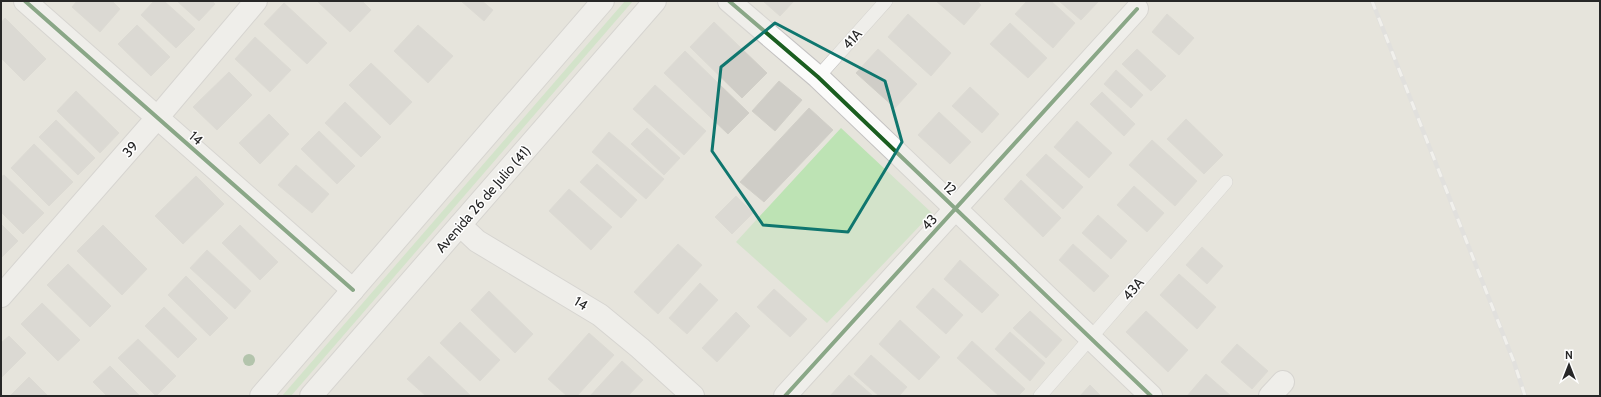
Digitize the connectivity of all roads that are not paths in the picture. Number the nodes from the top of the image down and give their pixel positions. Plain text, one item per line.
1 (25, 1) edge
2 (256, 1) edge
3 (603, 1) edge
4 (655, 1) edge
5 (729, 1) edge
6 (886, 1) edge
7 (1137, 9) dead end
8 (818, 77) junction
9 (157, 118) junction
10 (1226, 182) dead end
11 (956, 209) junction
12 (460, 225) junction
13 (353, 290) junction
14 (1, 296) edge
15 (1090, 338) junction
16 (261, 396) edge
17 (311, 396) edge
18 (693, 396) edge
19 (785, 396) edge
20 (1040, 396) edge
21 (1152, 396) edge

1 - 9 street, 14
2 - 9 street, 39
3 - 13 street
4 - 12 street, Avenida 26 de Julio (41)
5 - 8 street, 12
6 - 8 lane, 41A
7 - 11 street, 43
8 - 11 street, 12
9 - 13 street, 14
9 - 14 street, 39
10 - 15 lane, 43A
11 - 15 street, 12
11 - 19 street, 43
12 - 17 street, Avenida 26 de Julio (41)
12 - 18 street, 14
13 - 16 street
15 - 20 lane, 43A
15 - 21 street, 12

